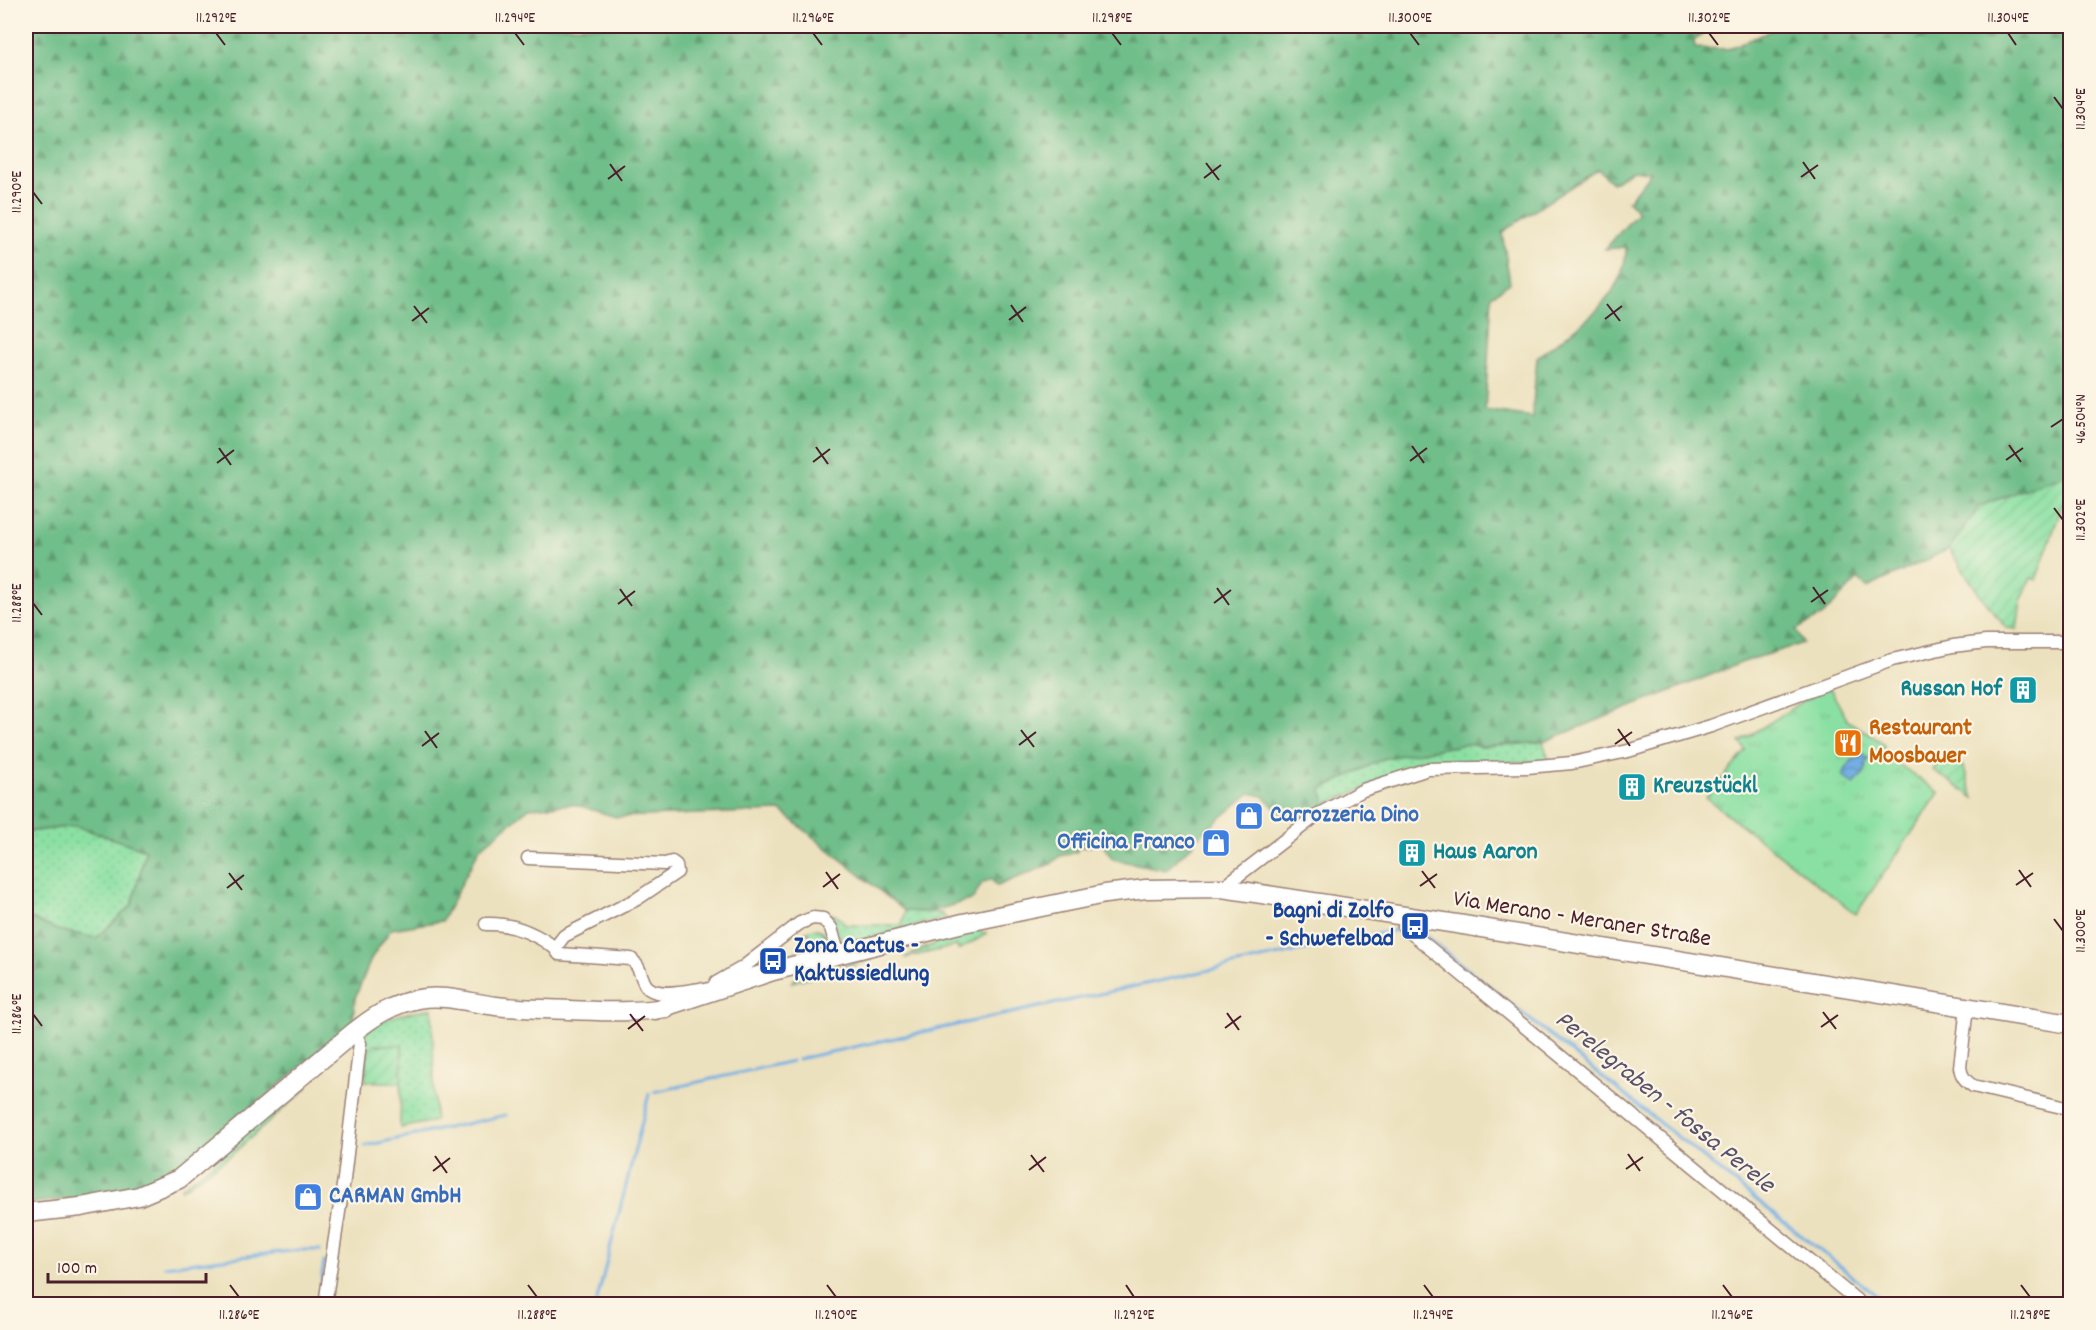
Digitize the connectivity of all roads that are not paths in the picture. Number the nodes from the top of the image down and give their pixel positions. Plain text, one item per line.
1 (2070, 642) edge
2 (528, 858) dead end
3 (1222, 888) junction
4 (1406, 916) junction
5 (486, 924) dead end
6 (555, 948) junction
7 (839, 956) junction
8 (1967, 1007) junction
9 (2070, 1024) edge
10 (354, 1032) junction
11 (2070, 1109) edge
12 (26, 1213) edge
13 (325, 1305) edge
14 (1861, 1305) edge

1 - 3 street
2 - 6 street
3 - 4 main road, Via Merano - Meraner Straße
3 - 7 main road, Via Merano - Meraner Straße
4 - 8 main road, Via Merano - Meraner Straße
4 - 14 street
5 - 6 street
6 - 7 street
7 - 10 main road, Via Merano - Meraner Straße
8 - 9 main road, Via Merano - Meraner Straße
8 - 11 street
10 - 12 main road, Via Merano - Meraner Straße
10 - 13 street

